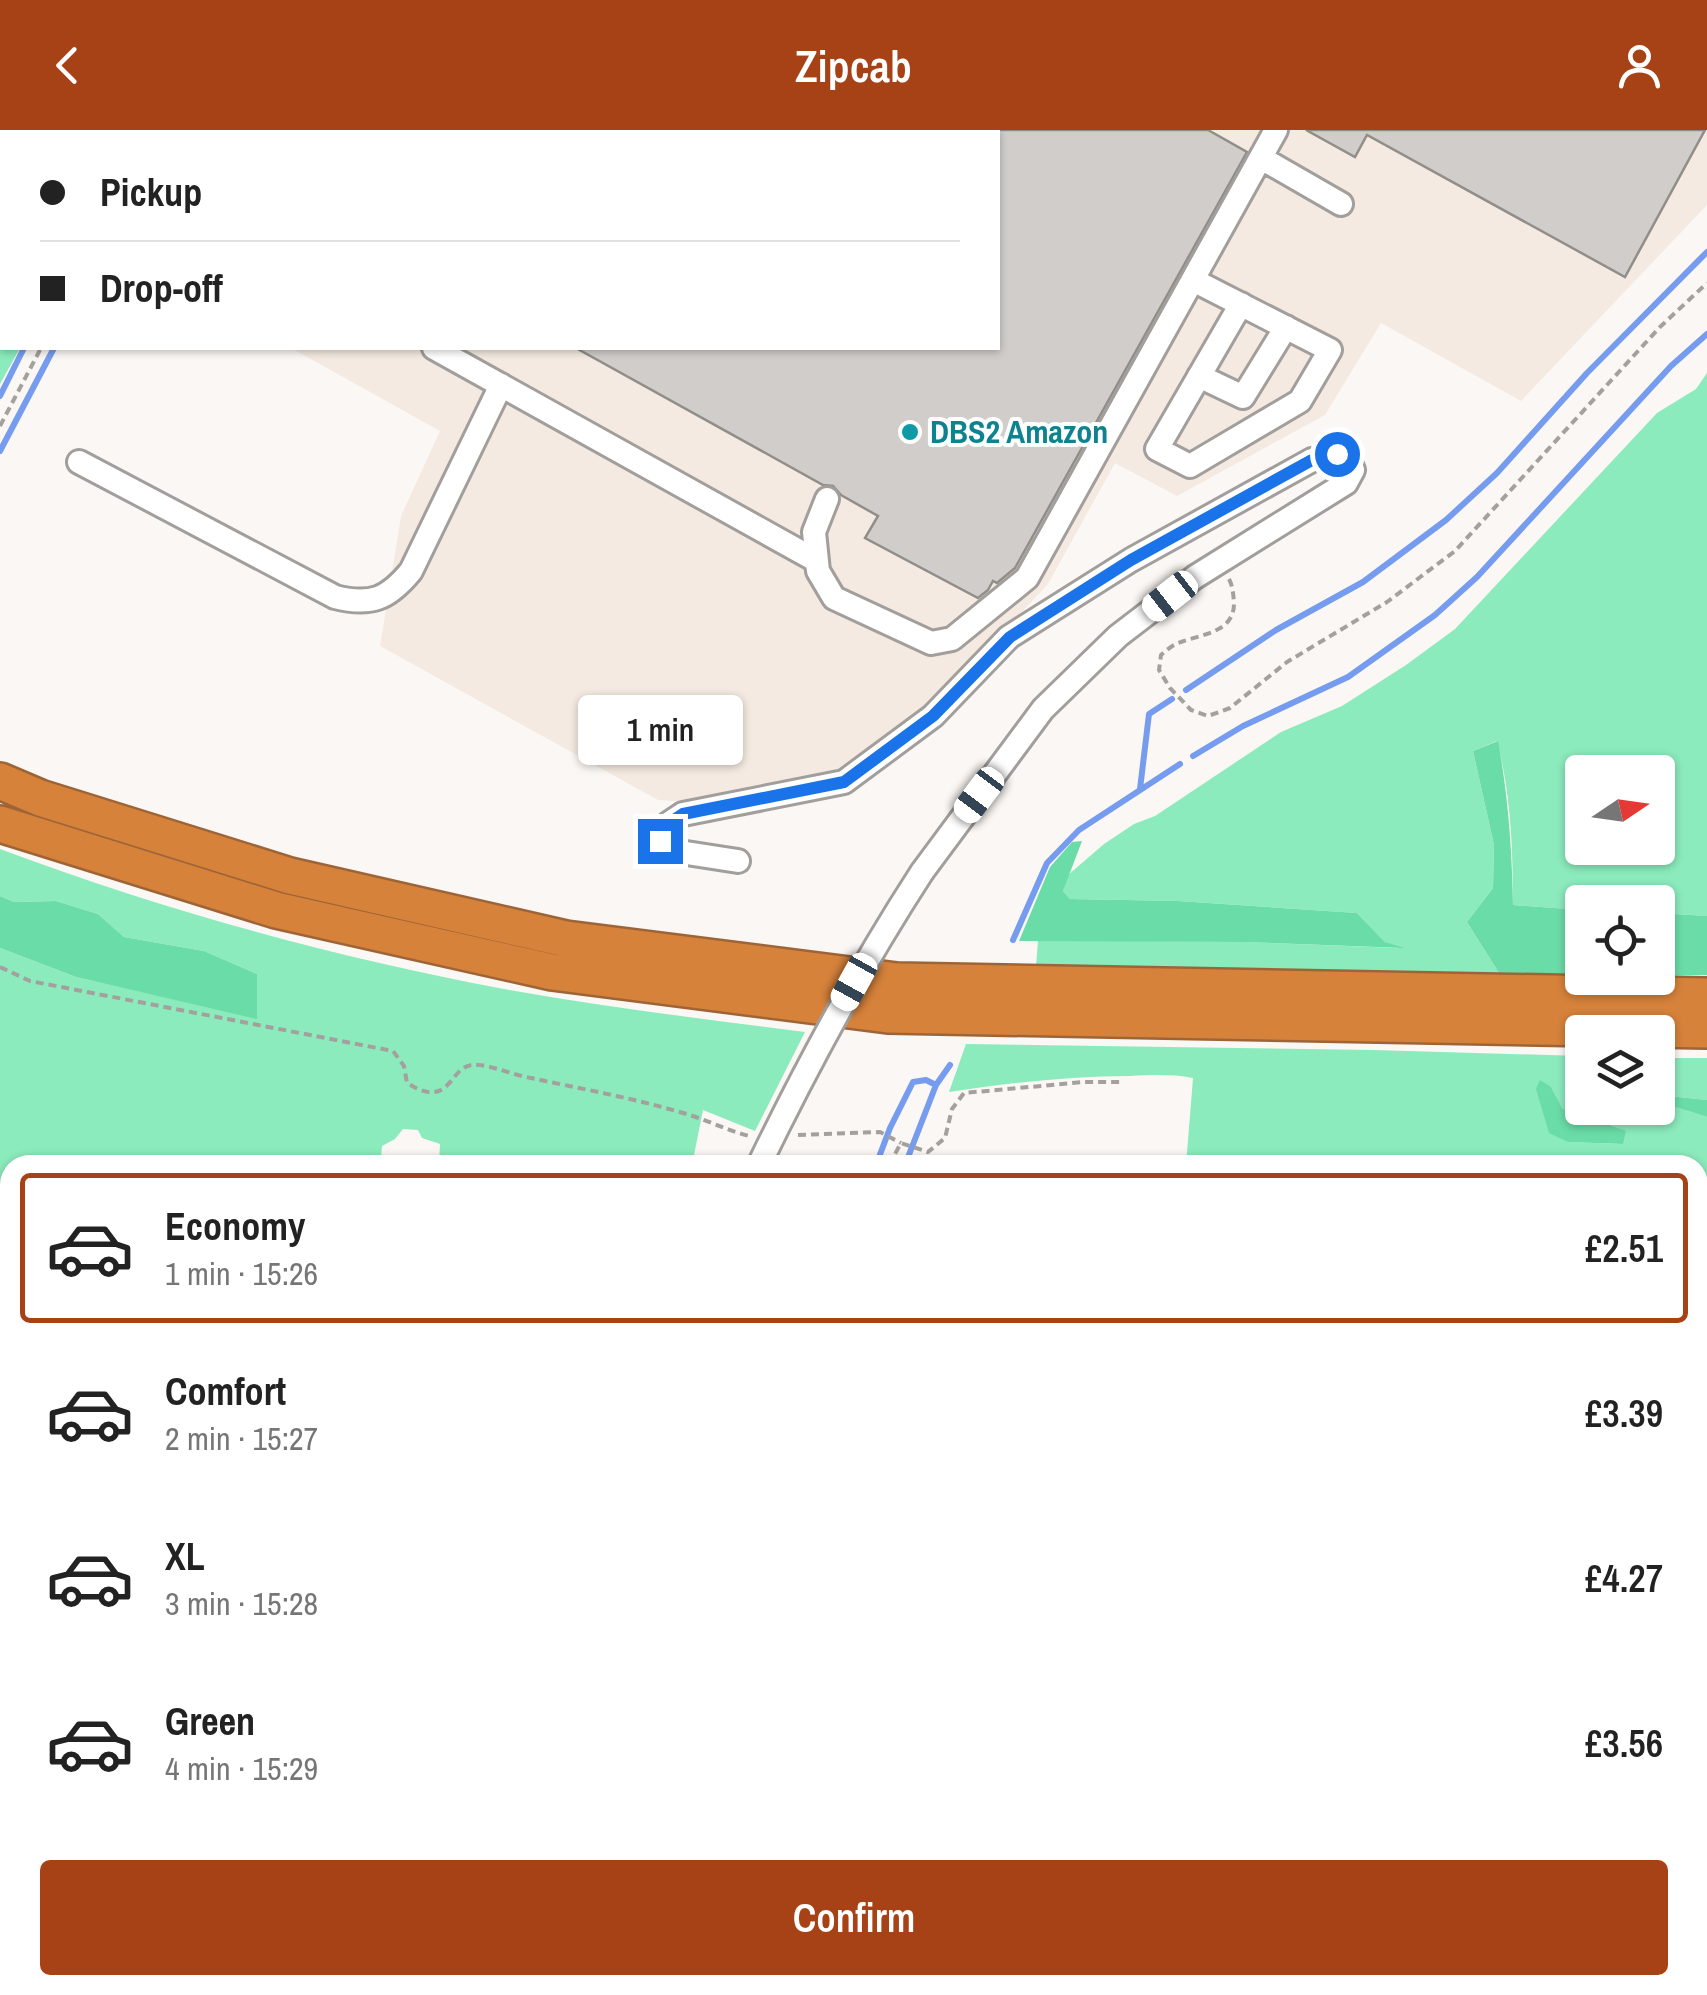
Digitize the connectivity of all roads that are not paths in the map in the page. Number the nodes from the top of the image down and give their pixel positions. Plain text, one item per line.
1 (1276, 130) edge
2 (1261, 158) junction
3 (1341, 204) dead end
4 (1193, 280) junction
5 (1241, 304) junction
6 (1286, 328) junction
7 (438, 350) edge
8 (1199, 376) junction
9 (501, 384) junction
10 (79, 462) dead end
11 (827, 499) dead end
12 (817, 561) junction
13 (0, 782) edge
14 (0, 824) edge
15 (738, 861) dead end
16 (1707, 996) edge
17 (1707, 1030) edge
18 (764, 1155) edge

1 - 2 street
2 - 3 street
2 - 4 street
4 - 5 street
4 - 12 street
5 - 6 street
5 - 8 street
6 - 8 street
6 - 8 street
7 - 9 street
9 - 10 street
9 - 12 street
11 - 12 street
13 - 16 highway
14 - 17 highway
15 - 18 street, bridge

